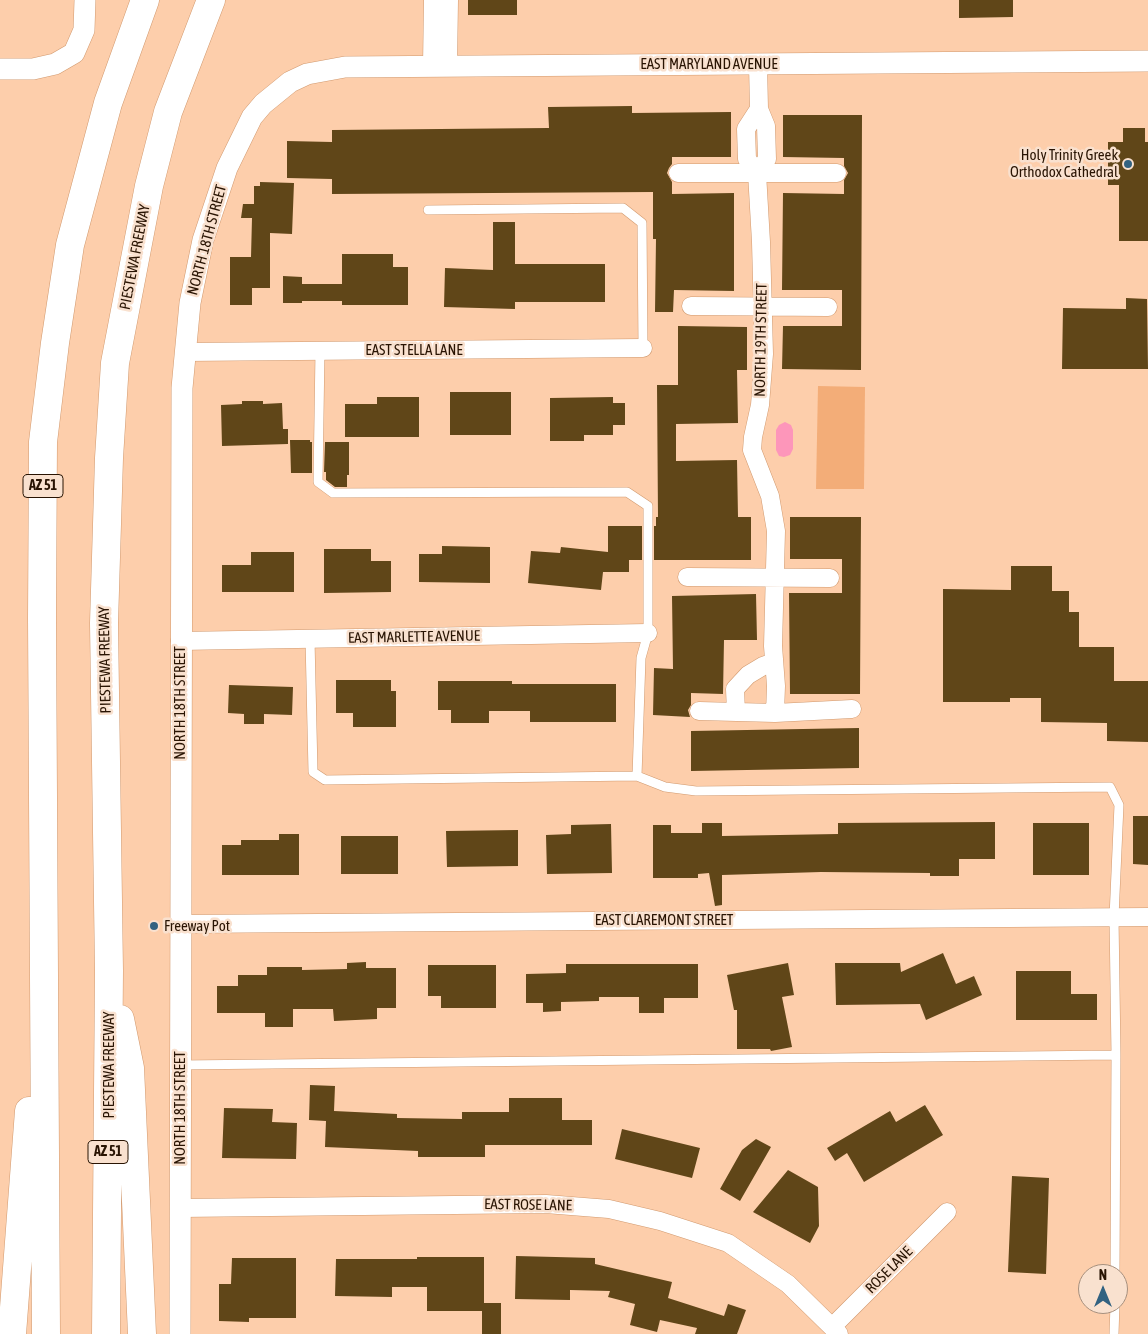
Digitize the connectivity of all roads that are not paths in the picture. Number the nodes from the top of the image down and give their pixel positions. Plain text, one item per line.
1 (85, 0) edge
2 (145, 0) edge
3 (211, 0) edge
4 (433, 0) edge
5 (449, 0) edge
6 (1148, 61) edge
7 (758, 64) junction
8 (440, 66) junction
9 (0, 69) edge
10 (276, 92) joint
11 (757, 172) junction
12 (838, 173) dead end
13 (678, 174) dead end
14 (428, 210) dead end
15 (691, 306) dead end
16 (763, 306) junction
17 (828, 307) dead end
18 (643, 348) joint
19 (320, 351) junction
20 (186, 352) junction
21 (687, 577) dead end
22 (774, 578) junction
23 (830, 578) dead end
24 (648, 633) junction
25 (310, 639) junction
26 (180, 641) junction
27 (774, 662) junction
28 (852, 709) dead end
29 (699, 711) dead end
30 (736, 712) junction
31 (775, 712) junction
32 (637, 776) junction
33 (1114, 917) junction
34 (1148, 917) edge
35 (180, 924) junction
36 (109, 971) junction
37 (45, 985) junction
38 (1116, 1055) junction
39 (180, 1064) junction
40 (180, 1208) junction
41 (947, 1212) dead end
42 (1115, 1264) edge
43 (1114, 1314) edge
44 (835, 1330) edge
45 (12, 1334) edge
46 (46, 1334) edge
47 (106, 1334) edge
48 (142, 1334) edge
49 (180, 1334) edge
50 (1114, 1334) edge

1 - 9 street
2 - 37 highway, AZ 51
3 - 36 highway, PIESTEWA FREEWAY / AZ 51
4 - 8 street
5 - 8 street
6 - 7 street, EAST MARYLAND AVENUE
7 - 8 street, EAST MARYLAND AVENUE
7 - 11 street, NORTH 19TH STREET
8 - 10 street, EAST MARYLAND AVENUE
10 - 20 street, NORTH 18TH STREET
11 - 12 street
11 - 13 street
11 - 16 street, NORTH 19TH STREET
14 - 18 lane
15 - 16 street
16 - 17 street
16 - 22 street, NORTH 19TH STREET
18 - 19 street, EAST STELLA LANE
19 - 20 street, EAST STELLA LANE
19 - 24 lane
20 - 26 street, NORTH 18TH STREET
21 - 22 street
22 - 23 street
22 - 27 street, NORTH 19TH STREET
24 - 25 street, EAST MARLETTE AVENUE
24 - 32 lane
25 - 26 street, EAST MARLETTE AVENUE
25 - 32 lane
26 - 35 street, NORTH 18TH STREET
27 - 30 street
27 - 31 street, NORTH 19TH STREET
28 - 31 street
29 - 30 street
30 - 31 street
32 - 33 lane
33 - 34 street, EAST CLAREMONT STREET
33 - 35 street, EAST CLAREMONT STREET
33 - 38 lane
35 - 39 street, NORTH 18TH STREET
36 - 47 highway, PIESTEWA FREEWAY / AZ 51
36 - 48 highway
37 - 45 highway
37 - 46 highway, AZ 51
38 - 39 lane
38 - 42 lane
39 - 40 street, NORTH 18TH STREET
40 - 44 street, EAST ROSE LANE
40 - 49 street, NORTH 18TH STREET
41 - 44 street, ROSE LANE
43 - 50 lane

